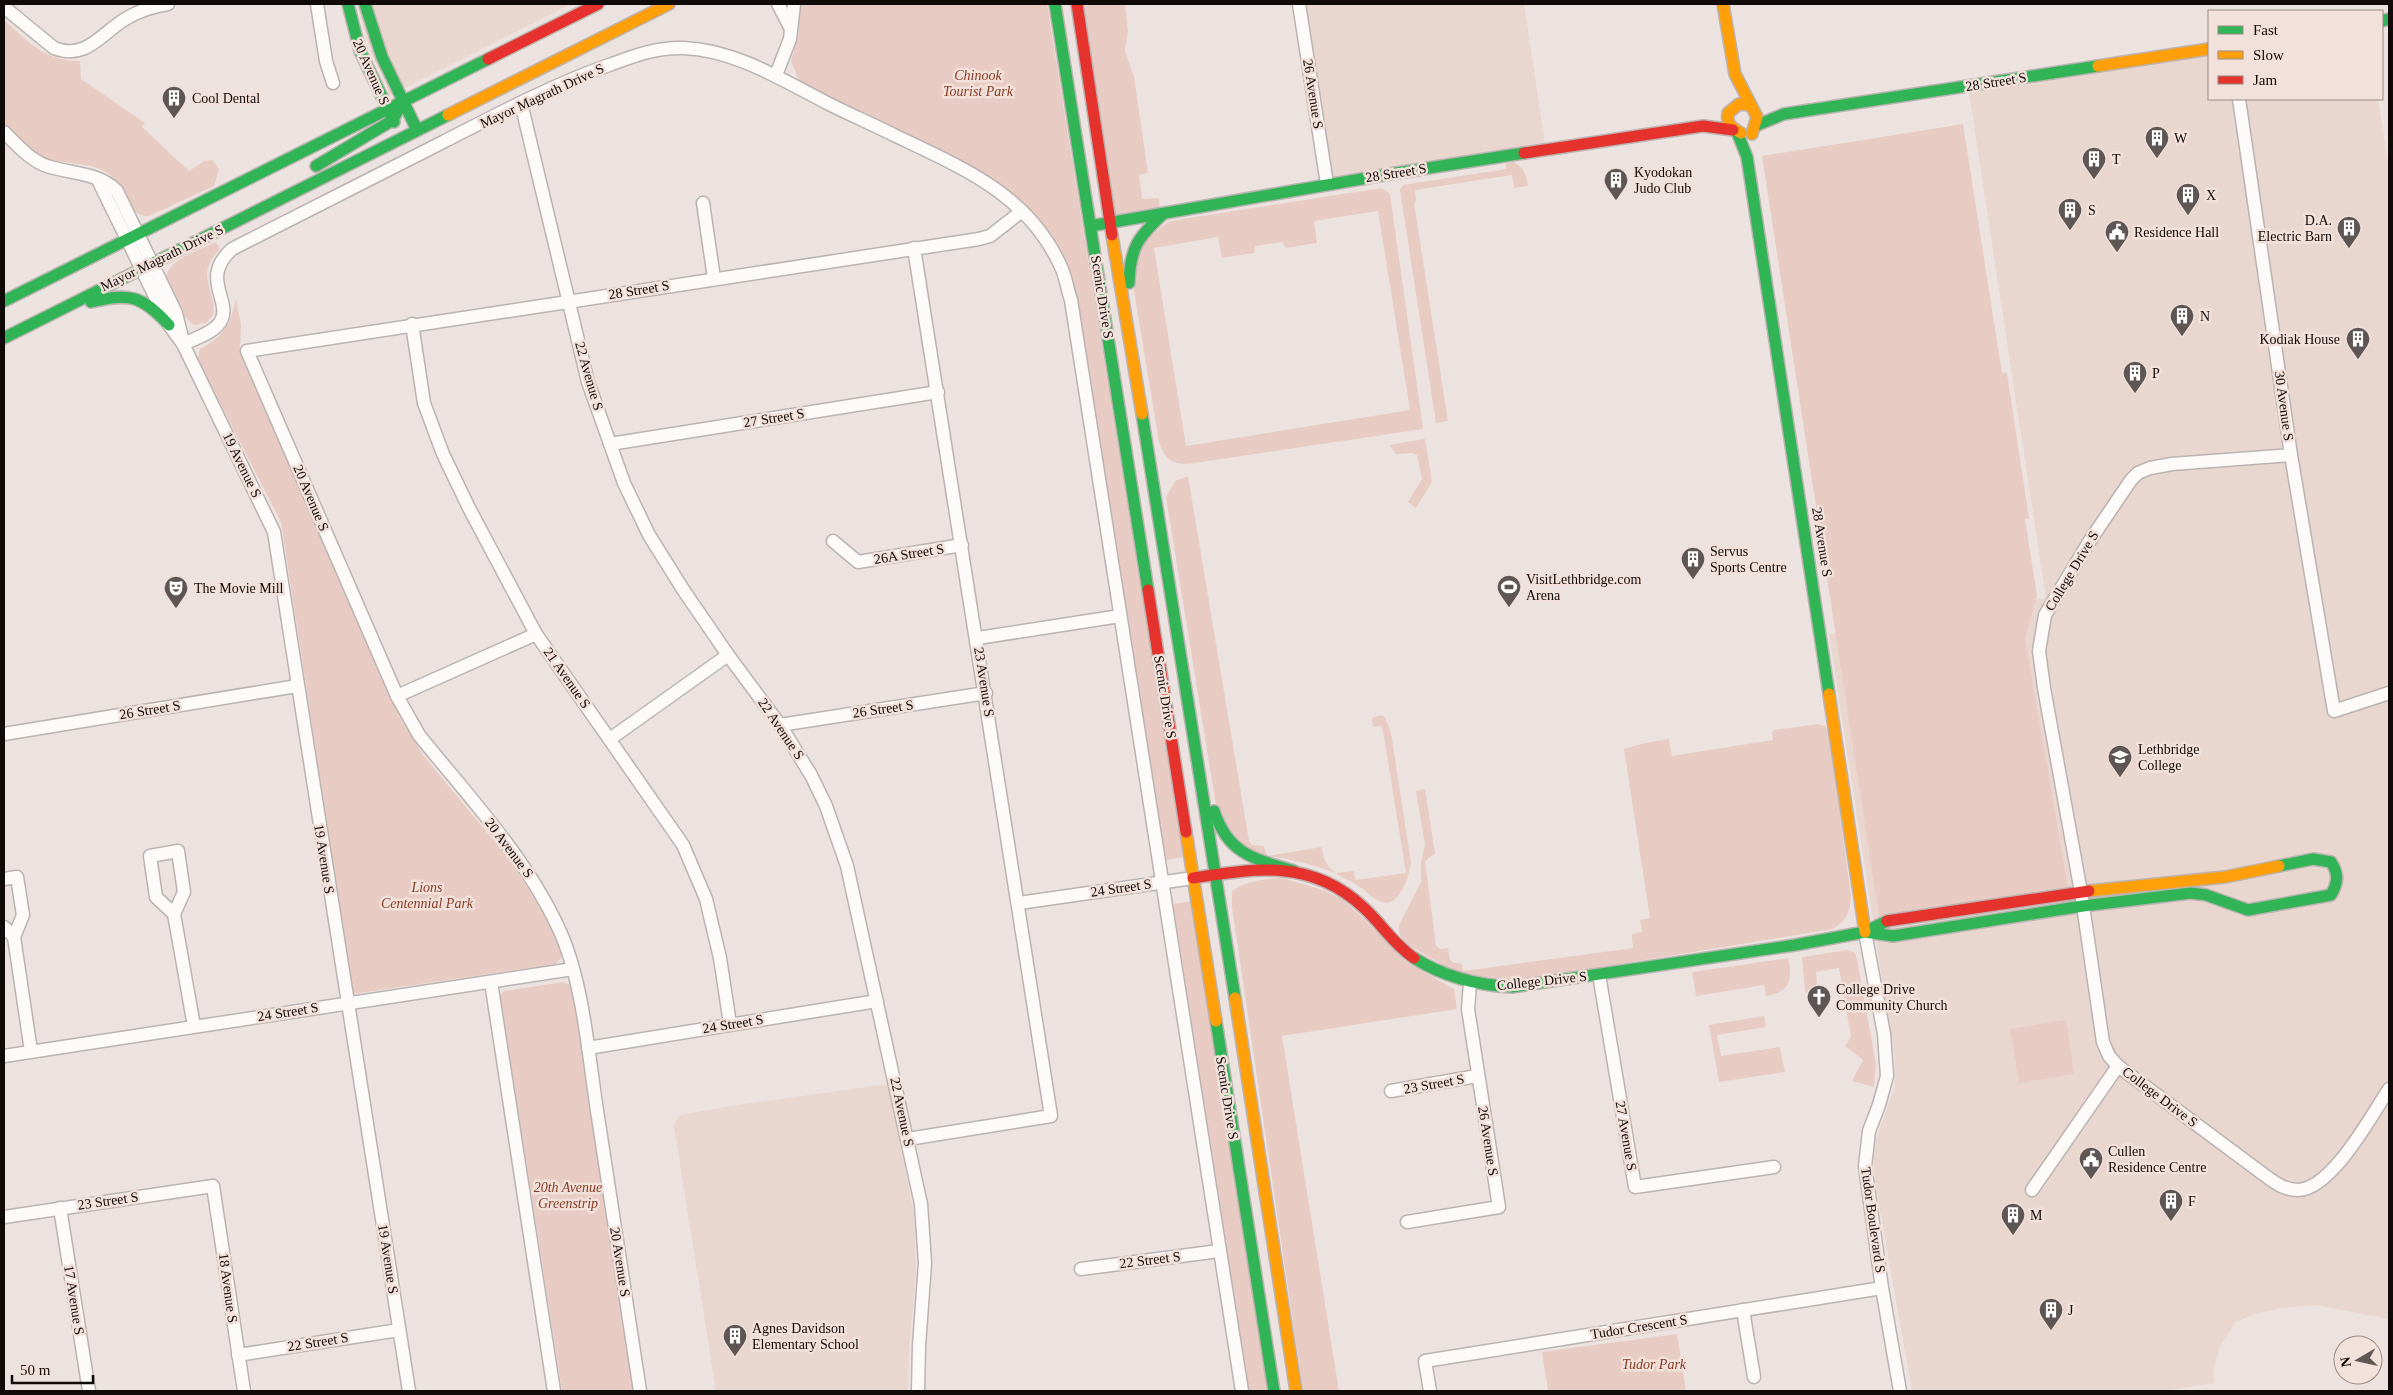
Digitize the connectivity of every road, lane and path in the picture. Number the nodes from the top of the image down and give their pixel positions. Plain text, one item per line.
1 (168, 4) edge
2 (317, 4) edge
3 (348, 4) edge
4 (365, 4) edge
5 (598, 4) edge
6 (669, 4) edge
7 (778, 4) edge
8 (794, 4) edge
9 (1055, 4) edge
10 (1077, 4) edge
11 (1299, 4) edge
12 (1723, 4) edge
13 (4, 6) edge
14 (790, 27) junction
15 (2208, 49) edge
16 (1735, 74) junction
17 (776, 75) junction
18 (333, 83) dead end
19 (404, 100) junction
20 (2238, 100) edge
21 (520, 103) junction
22 (1753, 108) junction
23 (388, 109) junction
24 (1729, 111) junction
25 (1784, 114) junction
26 (393, 120) junction
27 (1703, 126) junction
28 (1754, 128) junction
29 (417, 130) junction
30 (1735, 131) junction
31 (4, 132) edge
32 (402, 137) junction
33 (1747, 157) junction
34 (308, 171) dead end
35 (291, 180) dead end
36 (1327, 184) junction
37 (703, 203) dead end
38 (1022, 211) junction
39 (1162, 214) junction
40 (1110, 223) junction
41 (228, 225) junction
42 (1090, 226) junction
43 (131, 236) junction
44 (914, 248) junction
45 (146, 266) junction
46 (714, 278) junction
47 (570, 300) junction
48 (4, 301) edge
49 (64, 308) junction
50 (1125, 318) junction
51 (412, 324) junction
52 (169, 325) junction
53 (4, 338) edge
54 (183, 344) junction
55 (247, 351) joint
56 (938, 392) junction
57 (610, 444) junction
58 (2291, 455) junction
59 (833, 541) dead end
60 (962, 545) junction
61 (1120, 616) junction
62 (536, 634) junction
63 (978, 638) junction
64 (728, 656) junction
65 (1182, 660) junction
66 (297, 686) junction
67 (2389, 693) edge
68 (986, 694) junction
69 (397, 696) junction
70 (780, 725) junction
71 (4, 734) edge
72 (610, 739) junction
73 (1294, 871) junction
74 (1214, 875) junction
75 (2225, 877) junction
76 (1193, 878) junction
77 (4, 879) edge
78 (1162, 882) junction
79 (2081, 892) junction
80 (2224, 902) junction
81 (1019, 903) junction
82 (2082, 906) junction
83 (174, 914) junction
84 (4, 928) edge
85 (1866, 932) junction
86 (14, 937) junction
87 (573, 969) junction
88 (1599, 976) junction
89 (490, 982) junction
90 (1470, 983) junction
91 (877, 1001) junction
92 (348, 1003) junction
93 (730, 1024) junction
94 (194, 1026) junction
95 (588, 1048) junction
96 (32, 1051) junction
97 (4, 1056) edge
98 (2118, 1066) junction
99 (1477, 1076) junction
100 (2389, 1089) edge
101 (1391, 1091) dead end
102 (908, 1139) junction
103 (1774, 1167) dead end
104 (213, 1186) joint
105 (2032, 1190) dead end
106 (60, 1208) junction
107 (4, 1217) edge
108 (1406, 1222) dead end
109 (1219, 1251) junction
110 (1081, 1269) dead end
111 (1882, 1288) junction
112 (1743, 1310) junction
113 (399, 1330) junction
114 (238, 1355) junction
115 (1754, 1377) dead end
116 (89, 1391) edge
117 (244, 1391) edge
118 (409, 1391) edge
119 (554, 1391) edge
120 (640, 1391) edge
121 (918, 1391) edge
122 (1242, 1391) edge
123 (1274, 1391) edge
124 (1296, 1391) edge
125 (1430, 1391) edge
126 (1900, 1391) edge

1 - 13 street
2 - 18 street
3 - 23 main road, 20 Avenue S
4 - 19 main road, 20 Avenue S
5 - 19 main road
6 - 29 main road, Mayor Magrath Drive S
7 - 14 street
8 - 14 street
9 - 42 main road, Scenic Drive S
10 - 40 main road, Scenic Drive S
11 - 36 street, 26 Avenue S
12 - 16 main road
14 - 17 street
15 - 25 main road, 28 Street S
16 - 22 main road
16 - 24 main road
17 - 21 street, Mayor Magrath Drive S
17 - 38 street, Mayor Magrath Drive S
19 - 23 main road
19 - 26 main road
19 - 29 main road, 20 Avenue S
20 - 58 street, 30 Avenue S
21 - 47 street, 22 Avenue S
21 - 54 street, Mayor Magrath Drive S
22 - 24 main road
22 - 25 main road
22 - 28 main road
23 - 26 main road, 20 Avenue S
23 - 43 main road
24 - 27 main road
24 - 30 main road
25 - 28 main road
26 - 32 main road, 20 Avenue S
26 - 34 main road
27 - 30 main road
27 - 36 main road, 28 Street S
28 - 30 main road
28 - 33 main road
29 - 32 main road, Mayor Magrath Drive S
30 - 33 main road
31 - 43 street, 19 Avenue S
32 - 41 main road, Mayor Magrath Drive S
33 - 85 main road, 28 Avenue S
35 - 41 main road
36 - 39 main road, 28 Street S
37 - 46 street
38 - 44 street, 28 Street S
38 - 61 street
39 - 40 main road, 28 Street S
39 - 50 main road
40 - 42 main road, 28 Street S
40 - 50 main road, Scenic Drive S
41 - 45 main road, Mayor Magrath Drive S
42 - 76 main road, Scenic Drive S
43 - 45 street, 19 Avenue S
43 - 48 main road
44 - 46 street, 28 Street S
44 - 56 street, 23 Avenue S
45 - 49 main road, Mayor Magrath Drive S
45 - 52 street, 19 Avenue S
45 - 54 street, 19 Avenue S
46 - 47 street, 28 Street S
47 - 51 street, 28 Street S
47 - 57 street, 22 Avenue S
49 - 52 main road
49 - 53 main road, Mayor Magrath Drive S
50 - 65 main road, Scenic Drive S
51 - 55 street, 28 Street S
51 - 62 street, 21 Avenue S
52 - 54 street, 19 Avenue S
54 - 66 street, 19 Avenue S
55 - 69 street, 20 Avenue S
56 - 57 street, 27 Street S
56 - 60 street, 23 Avenue S
57 - 64 street, 22 Avenue S
58 - 67 street, 30 Avenue S
58 - 79 street, College Drive S
59 - 60 street, 26A Street S
60 - 63 street, 23 Avenue S
61 - 63 street
61 - 78 street
62 - 69 street
62 - 72 street, 21 Avenue S
63 - 68 street, 23 Avenue S
64 - 70 street, 22 Avenue S
64 - 72 street
65 - 73 main road
65 - 74 main road, Scenic Drive S
66 - 71 street, 26 Street S
66 - 92 street, 19 Avenue S
68 - 70 street, 26 Street S
68 - 81 street, 23 Avenue S
69 - 87 street, 20 Avenue S
70 - 91 street, 22 Avenue S
72 - 93 street, 21 Avenue S
73 - 74 main road, College Drive S
73 - 90 main road, College Drive S
74 - 76 main road, College Drive S
74 - 124 main road, Scenic Drive S
75 - 79 main road, College Drive S
75 - 80 main road
75 - 80 main road, College Drive S
76 - 78 street, 24 Street S
76 - 123 main road, Scenic Drive S
77 - 86 street
78 - 81 street, 24 Street S
78 - 109 street
79 - 82 street, College Drive S
79 - 85 main road, College Drive S
80 - 82 main road, College Drive S
81 - 102 street, 23 Avenue S
82 - 85 main road, College Drive S
82 - 98 street, College Drive S
83 - 83 street
83 - 94 street
84 - 86 street
85 - 88 main road, College Drive S
85 - 111 street, Tudor Boulevard S
86 - 96 street
87 - 89 street, 24 Street S
87 - 95 street, 20 Avenue S
88 - 90 main road, College Drive S
88 - 103 street, 27 Avenue S
89 - 92 street, 24 Street S
89 - 119 street
90 - 99 street, 26 Avenue S
91 - 93 street, 24 Street S
91 - 102 street, 22 Avenue S
92 - 94 street, 24 Street S
92 - 113 street, 19 Avenue S
93 - 95 street, 24 Street S
94 - 96 street, 24 Street S
95 - 120 street, 20 Avenue S
96 - 97 street, 24 Street S
98 - 100 street, College Drive S
98 - 105 street
99 - 101 street, 23 Street S
99 - 108 street, 26 Avenue S
102 - 121 street, 22 Avenue S
104 - 106 street, 23 Street S
104 - 114 street, 18 Avenue S
106 - 107 street, 23 Street S
106 - 116 street, 17 Avenue S
109 - 110 street, 22 Street S
109 - 122 street
111 - 112 street, Tudor Crescent S
111 - 126 street, Tudor Boulevard S
112 - 115 street
112 - 125 street, Tudor Crescent S
113 - 114 street, 22 Street S
113 - 118 street, 19 Avenue S
114 - 117 street, 18 Avenue S

